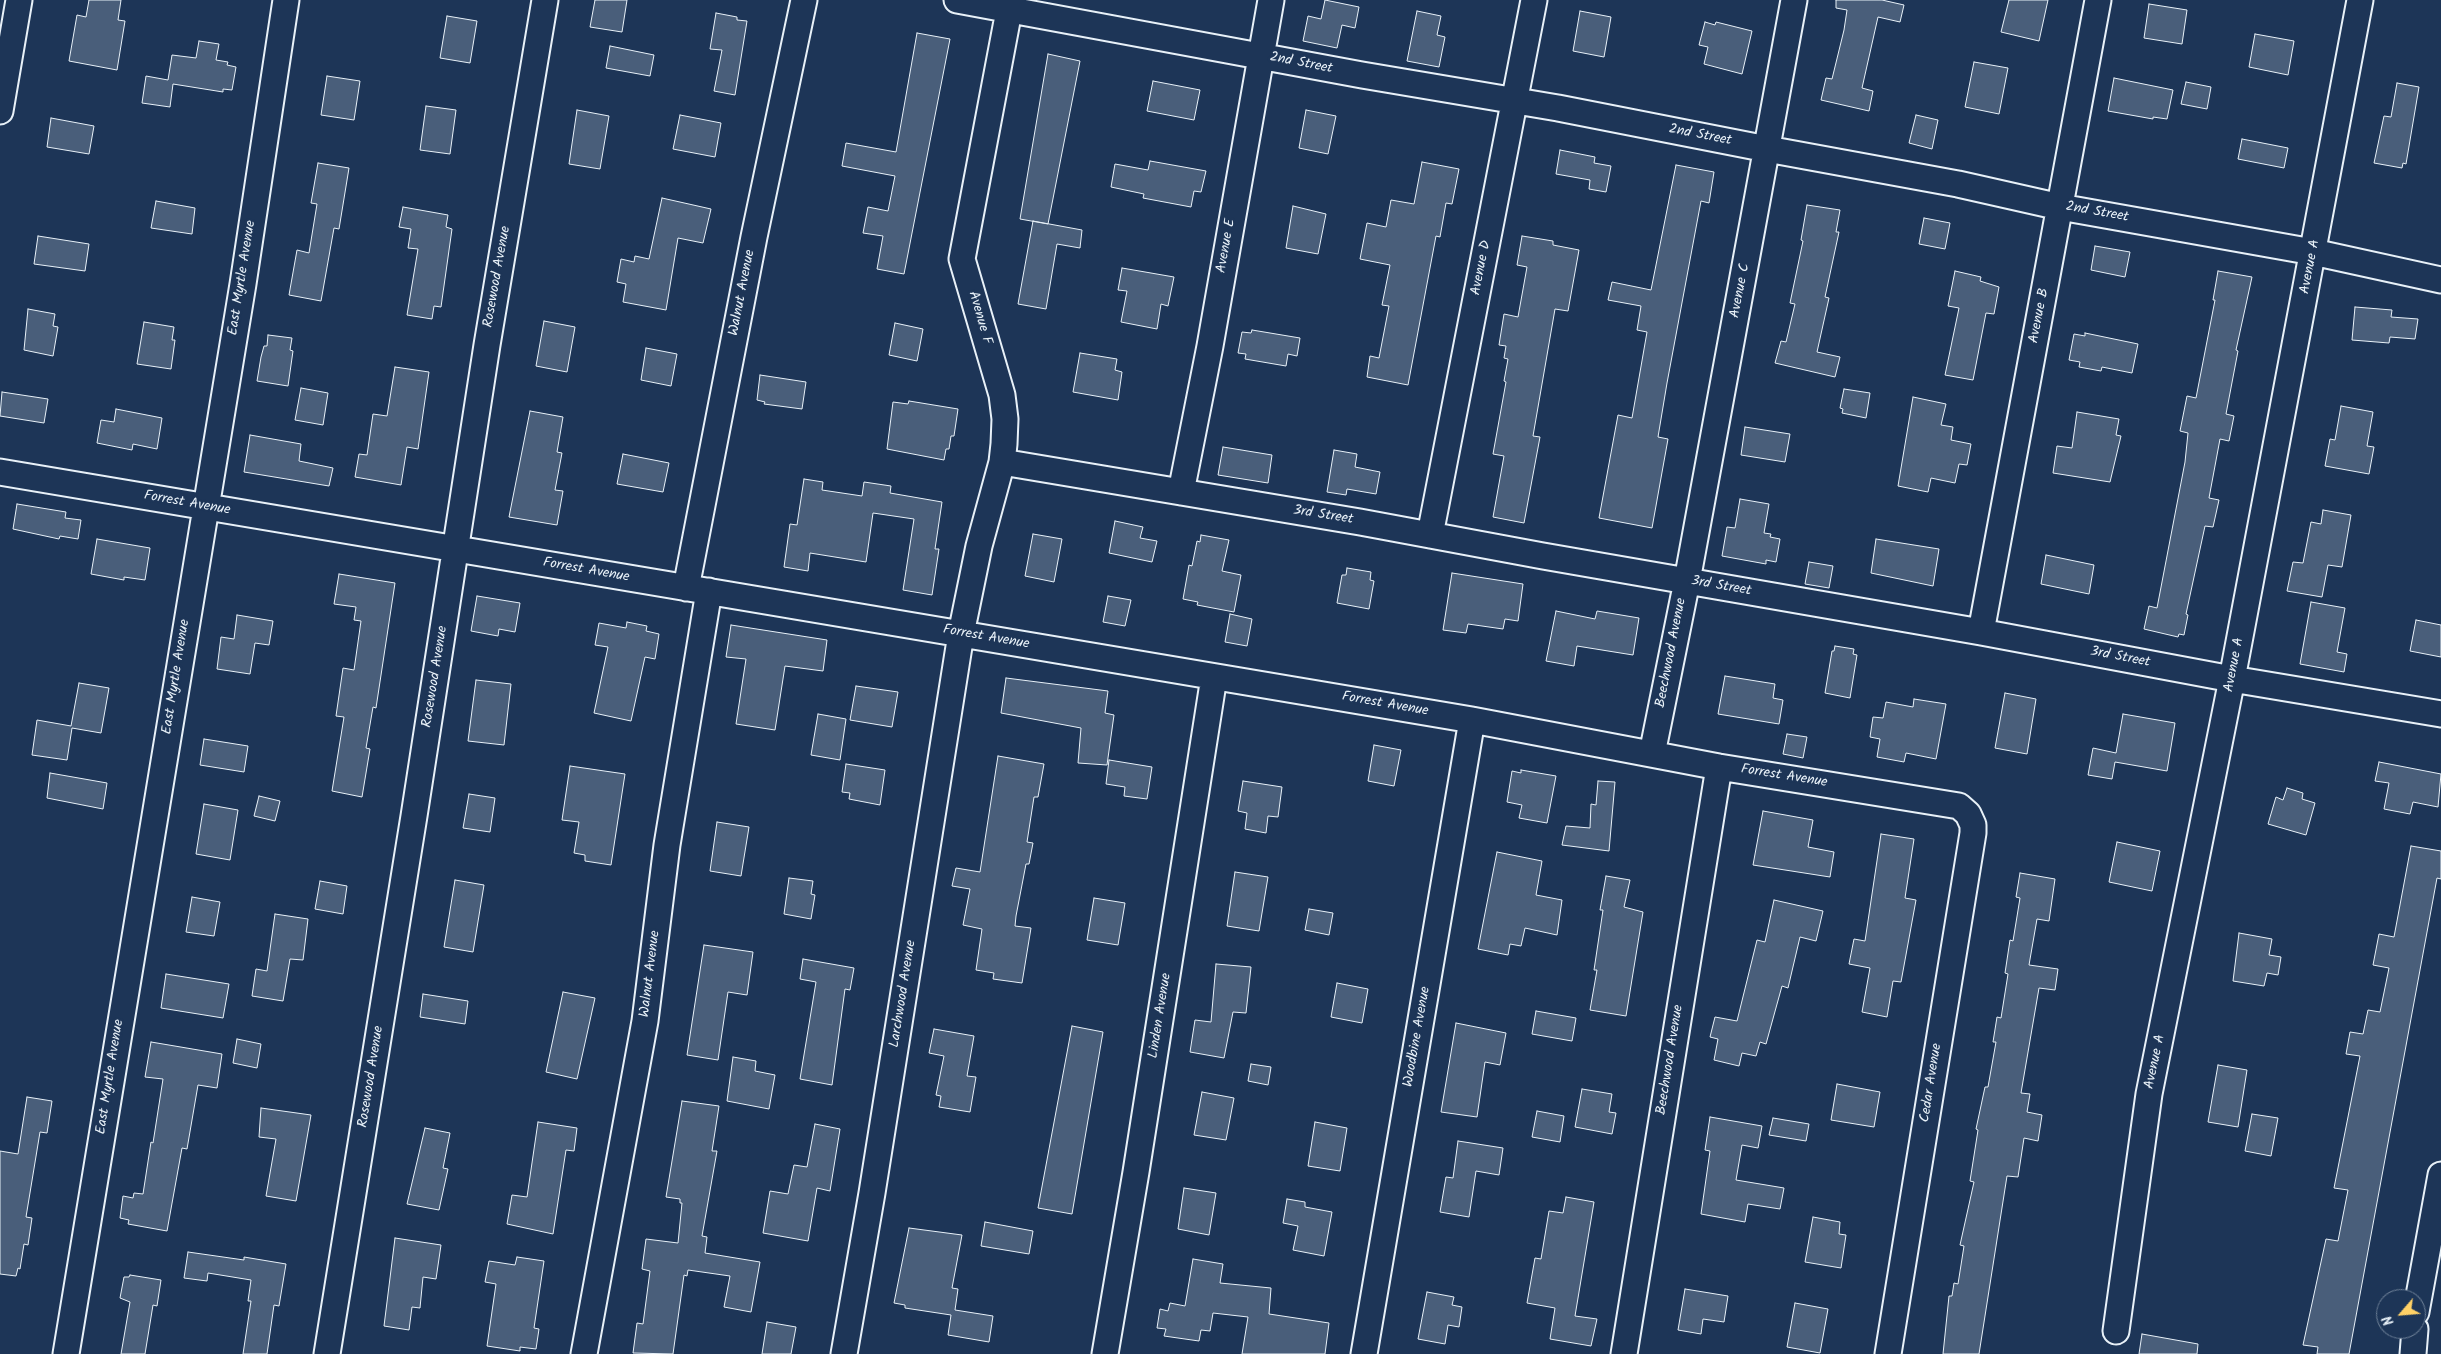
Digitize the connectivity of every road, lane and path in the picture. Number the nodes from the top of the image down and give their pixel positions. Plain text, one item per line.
1 (19, 0) edge
2 (286, 0) edge
3 (545, 0) edge
4 (804, 0) edge
5 (957, 0) edge
6 (1271, 0) edge
7 (1534, 0) edge
8 (1794, 0) edge
9 (2098, 0) edge
10 (2360, 0) edge
11 (1010, 5) edge
12 (1261, 56) junction
13 (1515, 101) junction
14 (0, 111) edge
15 (1767, 149) junction
16 (2060, 207) junction
17 (2313, 252) junction
18 (2441, 280) edge
19 (1002, 462) junction
20 (0, 472) edge
21 (1182, 492) junction
22 (205, 507) junction
23 (1430, 535) junction
24 (456, 549) junction
25 (1687, 581) junction
26 (697, 590) junction
27 (1981, 632) junction
28 (961, 634) junction
29 (1214, 676) junction
30 (2232, 679) junction
31 (2441, 714) edge
32 (1472, 720) junction
33 (1652, 754) junction
34 (1719, 767) junction
35 (1968, 814) joint
36 (2440, 1187) edge
37 (2420, 1289) edge
38 (2116, 1330) dead end
39 (2414, 1339) edge
40 (66, 1354) edge
41 (327, 1354) edge
42 (584, 1354) edge
43 (844, 1354) edge
44 (1105, 1354) edge
45 (1364, 1354) edge
46 (1624, 1354) edge
47 (1888, 1354) edge
48 (2413, 1354) edge

1 - 14 street
2 - 22 street, East Myrtle Avenue
3 - 24 street, Rosewood Avenue
4 - 26 street, Walnut Avenue
5 - 11 street, 2nd Street
6 - 12 street, Avenue E
7 - 13 street, Avenue D
8 - 15 street, Avenue C
9 - 16 street, Avenue B
10 - 17 street, Avenue A
11 - 12 street, 2nd Street
11 - 19 street, Avenue F
12 - 13 street, 2nd Street
12 - 21 street, Avenue E
13 - 15 street, 2nd Street
13 - 23 street, Avenue D
15 - 16 street, 2nd Street
15 - 25 street, Avenue C
16 - 17 street, 2nd Street
16 - 27 street, Avenue B
17 - 18 street, 2nd Street
17 - 30 street, Avenue A
19 - 21 street, 3rd Street
19 - 28 street, Avenue F
20 - 22 street, Forrest Avenue
21 - 23 street, 3rd Street
22 - 24 street, Forrest Avenue
22 - 40 street, East Myrtle Avenue
23 - 25 street, 3rd Street
24 - 26 street, Forrest Avenue
24 - 41 street, Rosewood Avenue
25 - 27 street, 3rd Street
25 - 33 street, Beechwood Avenue
26 - 28 street, Forrest Avenue
26 - 42 street, Walnut Avenue
27 - 30 street, 3rd Street
28 - 29 street, Forrest Avenue
28 - 43 street, Larchwood Avenue
29 - 32 street, Forrest Avenue
29 - 44 street, Linden Avenue
30 - 31 street, 3rd Street
30 - 38 street, Avenue A
32 - 33 street, Forrest Avenue
32 - 45 street, Woodbine Avenue
33 - 34 street, Forrest Avenue
34 - 35 street, Forrest Avenue
34 - 46 street, Beechwood Avenue
35 - 47 street, Cedar Avenue
36 - 37 street
39 - 48 street

